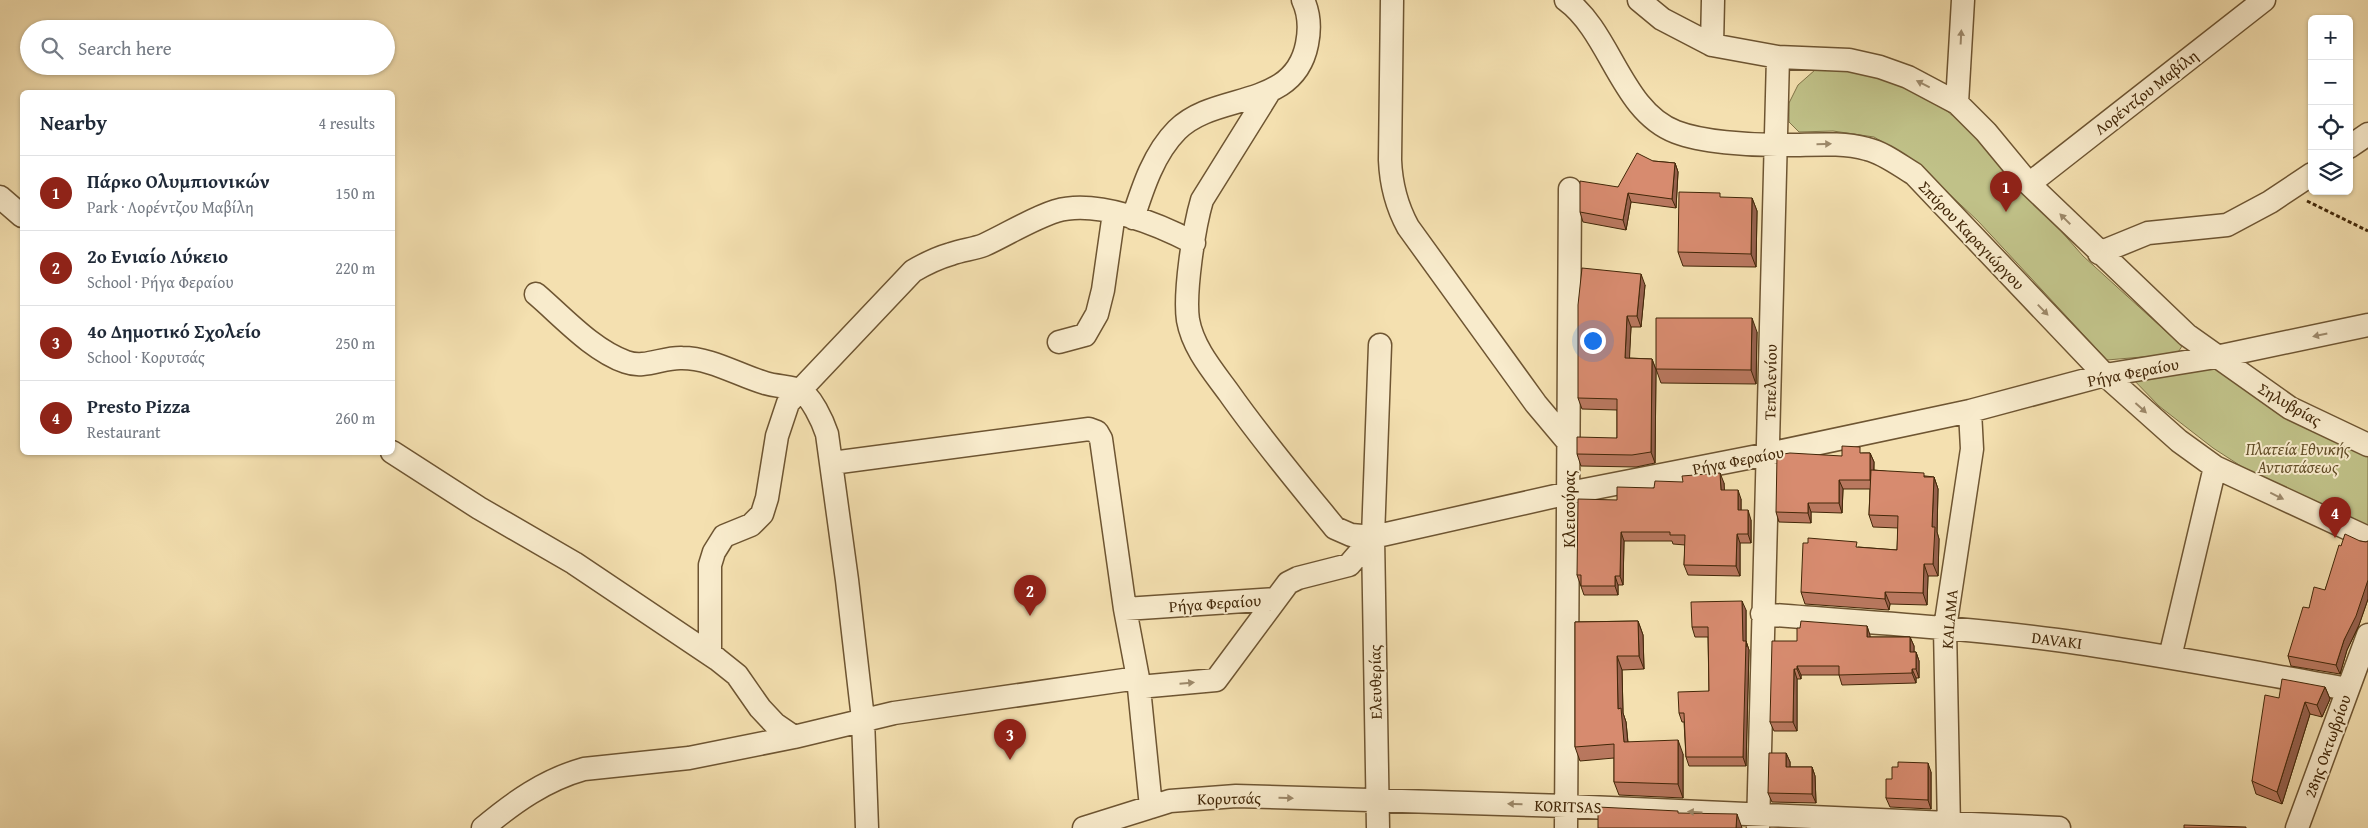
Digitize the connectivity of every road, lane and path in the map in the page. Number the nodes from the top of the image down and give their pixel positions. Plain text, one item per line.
1 (1303, 0) edge
2 (1392, 0) edge
3 (1566, 0) edge
4 (1639, 0) edge
5 (1713, 0) edge
6 (1963, 0) edge
7 (2264, 0) edge
8 (1712, 45) junction
9 (1778, 57) junction
10 (1268, 94) junction
11 (1957, 103) junction
12 (2368, 134) edge
13 (2353, 144) edge
14 (1775, 145) junction
15 (2308, 177) edge
16 (2029, 184) junction
17 (1570, 189) dead end
18 (2290, 189) junction
19 (0, 197) edge
20 (20, 214) edge
21 (1124, 215) junction
22 (2368, 231) edge
23 (1194, 243) junction
24 (2099, 253) junction
25 (536, 294) dead end
26 (2368, 325) edge
27 (1059, 342) dead end
28 (1380, 345) dead end
29 (2216, 357) junction
30 (2105, 375) junction
31 (799, 390) junction
32 (1970, 411) junction
33 (1568, 442) junction
34 (2368, 445) edge
35 (395, 454) edge
36 (1768, 454) junction
37 (832, 463) junction
38 (2215, 466) junction
39 (1570, 493) junction
40 (1373, 537) junction
41 (2368, 538) edge
42 (1275, 599) junction
43 (1125, 609) junction
44 (1762, 614) junction
45 (1945, 628) junction
46 (2368, 635) edge
47 (710, 654) junction
48 (2170, 657) junction
49 (1138, 683) junction
50 (2348, 689) junction
51 (863, 720) junction
52 (794, 737) junction
53 (1378, 801) junction
54 (1566, 806) junction
55 (1151, 807) junction
56 (1758, 822) edge
57 (1949, 826) edge
58 (483, 828) edge
59 (867, 828) edge
60 (1084, 828) edge
61 (1378, 828) edge
62 (1566, 828) edge
63 (2058, 828) edge
64 (2297, 828) edge

1 - 10 street
2 - 33 street
3 - 14 street, Σπύρου Καραγιώργου
4 - 8 street, Σηλυβρίας
5 - 8 street
11 -> 6 street
7 - 16 street, Λορέντζου Μαβίλη
8 - 9 street, Σηλυβρίας
11 -> 9 street, Σηλυβρίας
9 - 14 street, Τεπελενίου
10 - 21 street
10 - 23 street
11 - 16 street, Σηλυβρίας
12 - 13 street
14 -> 30 street, Σπύρου Καραγιώργου
14 - 36 street, Τεπελενίου
15 - 18 street
24 -> 16 street, Σηλυβρίας
17 - 33 street, Κλεισούρας
18 - 22 path
18 - 24 street
19 - 20 street
21 - 23 street
21 - 27 street
21 - 31 street
23 - 40 street
24 - 29 street, Σηλυβρίας
25 - 31 street
26 -> 29 street, Ρήγα Φεραίου
28 - 40 street, Ελευθερίας
29 - 30 street, Ρήγα Φεραίου
29 - 34 street, Σηλυβρίας
30 - 32 street, Ρήγα Φεραίου
30 -> 38 street, Σπύρου Καραγιώργου
31 - 37 street
31 - 47 street
32 - 36 street, Ρήγα Φεραίου
32 - 45 street, KALAMA
33 - 39 street, Κλεισούρας
35 - 47 street
36 - 39 street, Ρήγα Φεραίου
36 - 44 street, Τεπελενίου
37 - 43 street
37 - 51 street
38 -> 41 street, Σπύρου Καραγιώργου
38 - 48 street
39 - 40 street, Ρήγα Φεραίου
39 - 54 street, Κλεισούρας
40 - 42 street, Ρήγα Φεραίου
40 - 53 street, Ελευθερίας
42 - 43 street, Ρήγα Φεραίου
49 -> 42 street
43 - 49 street
44 - 45 street, DAVAKI
44 - 56 street, Τεπελενίου
45 - 48 street, DAVAKI
45 - 57 street, KALAMA
46 - 50 street, 28ης Οκτωβρίου
47 - 52 street
48 - 50 street, DAVAKI
49 - 51 street
49 - 55 street
50 - 64 street, 28ης Οκτωβρίου
51 - 52 street
51 - 59 street
52 - 58 street
54 -> 53 street, KORITSAS
55 -> 53 street, Κορυτσάς
53 - 61 street, Ελευθερίας
56 -> 54 street, KORITSAS
54 - 62 street, Κλεισούρας
55 - 60 street, Κορυτσάς
56 - 57 street, KORITSAS
57 - 63 street, KORITSAS

